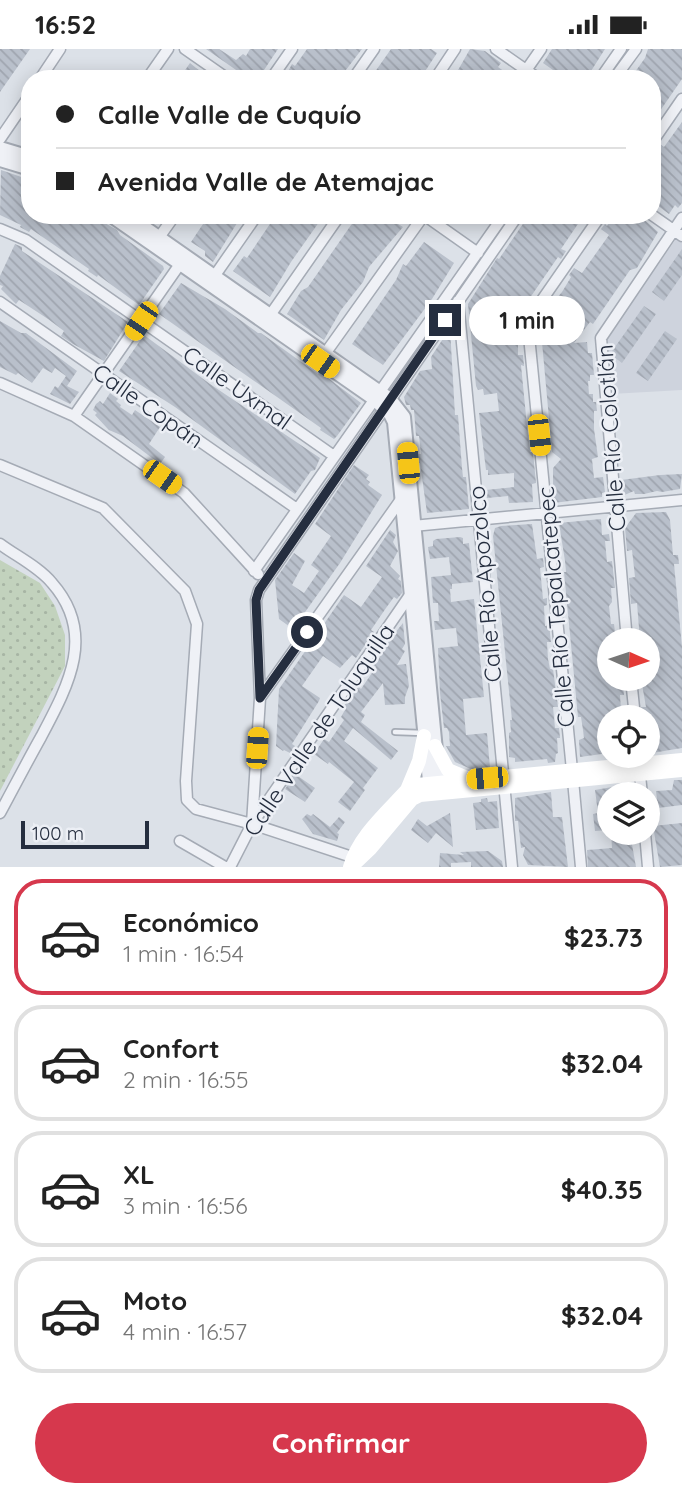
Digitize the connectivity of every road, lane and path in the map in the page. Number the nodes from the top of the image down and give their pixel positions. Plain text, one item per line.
1 (60, 49) edge
2 (168, 49) edge
3 (185, 49) edge
4 (292, 49) edge
5 (374, 49) edge
6 (455, 49) edge
7 (496, 49) edge
8 (541, 49) edge
9 (621, 49) edge
10 (636, 49) edge
11 (46, 70) edge
12 (153, 70) edge
13 (215, 70) edge
14 (277, 70) edge
15 (359, 70) edge
16 (441, 70) edge
17 (519, 70) edge
18 (526, 70) edge
19 (606, 70) edge
20 (621, 70) edge
21 (682, 99) edge
22 (21, 108) edge
23 (661, 129) edge
24 (0, 139) edge
25 (0, 148) edge
26 (21, 154) edge
27 (0, 160) edge
28 (21, 166) edge
29 (682, 218) edge
30 (661, 221) edge
31 (126, 224) edge
32 (137, 224) edge
33 (169, 224) edge
34 (251, 224) edge
35 (334, 224) edge
36 (418, 224) edge
37 (437, 224) edge
38 (498, 224) edge
39 (512, 224) edge
40 (595, 224) edge
41 (0, 229) edge
42 (678, 233) edge
43 (157, 242) junction
44 (478, 253) junction
45 (180, 264) junction
46 (211, 280) junction
47 (458, 301) junction
48 (0, 302) edge
49 (268, 319) junction
50 (141, 321) junction
51 (323, 357) junction
52 (103, 375) junction
53 (0, 383) edge
54 (382, 399) junction
55 (74, 417) junction
56 (334, 456) junction
57 (0, 465) edge
58 (410, 486) junction
59 (402, 499) junction
60 (682, 501) edge
61 (615, 507) junction
62 (297, 509) junction
63 (548, 513) junction
64 (479, 520) junction
65 (413, 526) junction
66 (0, 544) edge
67 (254, 571) junction
68 (265, 580) junction
69 (410, 596) junction
70 (627, 628) edge
71 (260, 698) junction
72 (395, 732) dead end
73 (428, 738) junction
74 (682, 760) edge
75 (660, 763) edge
76 (660, 767) edge
77 (619, 768) edge
78 (682, 770) edge
79 (572, 775) junction
80 (472, 780) junction
81 (504, 782) junction
82 (435, 788) junction
83 (407, 790) junction
84 (0, 813) edge
85 (253, 824) junction
86 (180, 841) dead end
87 (646, 845) edge
88 (354, 862) edge
89 (227, 867) edge
90 (512, 867) edge
91 (581, 867) edge
92 (648, 867) edge

1 - 11 street
2 - 12 street
3 - 13 street
4 - 14 street
5 - 15 street
6 - 16 street
7 - 17 street
8 - 18 street
9 - 19 street
10 - 20 street
21 - 23 street
22 - 24 street
25 - 26 street
27 - 28 street
29 - 42 street, Calle Río Colotlán
30 - 42 street
31 - 43 street
32 - 43 street
33 - 43 street
34 - 46 street
35 - 49 street
36 - 51 street
37 - 44 street
38 - 44 street
39 - 47 street
40 - 63 street, Calle Río Tepalcatepec
41 - 50 street, Calle Uxmal
42 - 61 street, Calle Río Colotlán
43 - 45 street
43 - 46 street
44 - 54 street
45 - 46 street
45 - 50 street
46 - 49 street
47 - 54 street
47 - 64 street, Calle Río Apozolco
48 - 52 street, Calle Copán
49 - 51 street
50 - 52 street
50 - 56 street, Calle Uxmal
51 - 54 street
52 - 55 street
52 - 62 street, Calle Copán
53 - 55 street
54 - 56 street
54 - 58 street
54 - 59 street
54 - 68 street
55 - 67 street
56 - 62 street
57 - 85 street
58 - 59 street
58 - 65 street
59 - 69 street
59 - 71 street
60 - 61 street
61 - 63 street
61 - 70 street, Calle Río Colotlán
62 - 67 street
63 - 64 street
63 - 79 street, Calle Río Tepalcatepec
64 - 65 street
64 - 81 street, Calle Río Apozolco
65 - 73 street
66 - 84 street
67 - 68 street
68 - 71 street
69 - 73 street
69 - 85 street, Calle Valle de Toluquilla
71 - 85 street
72 - 73 lane
73 - 80 main road
73 - 82 street
73 - 83 main road
74 - 75 main road
76 - 78 main road
77 - 79 main road
79 - 81 main road
79 - 91 street, Calle Río Tepalcatepec
80 - 81 main road
80 - 82 main road
81 - 82 main road
81 - 90 street, Calle Río Apozolco
82 - 83 main road
82 - 88 main road
83 - 88 main road
85 - 88 street
85 - 89 street, Calle Valle de Toluquilla
86 - 89 street
87 - 92 street

